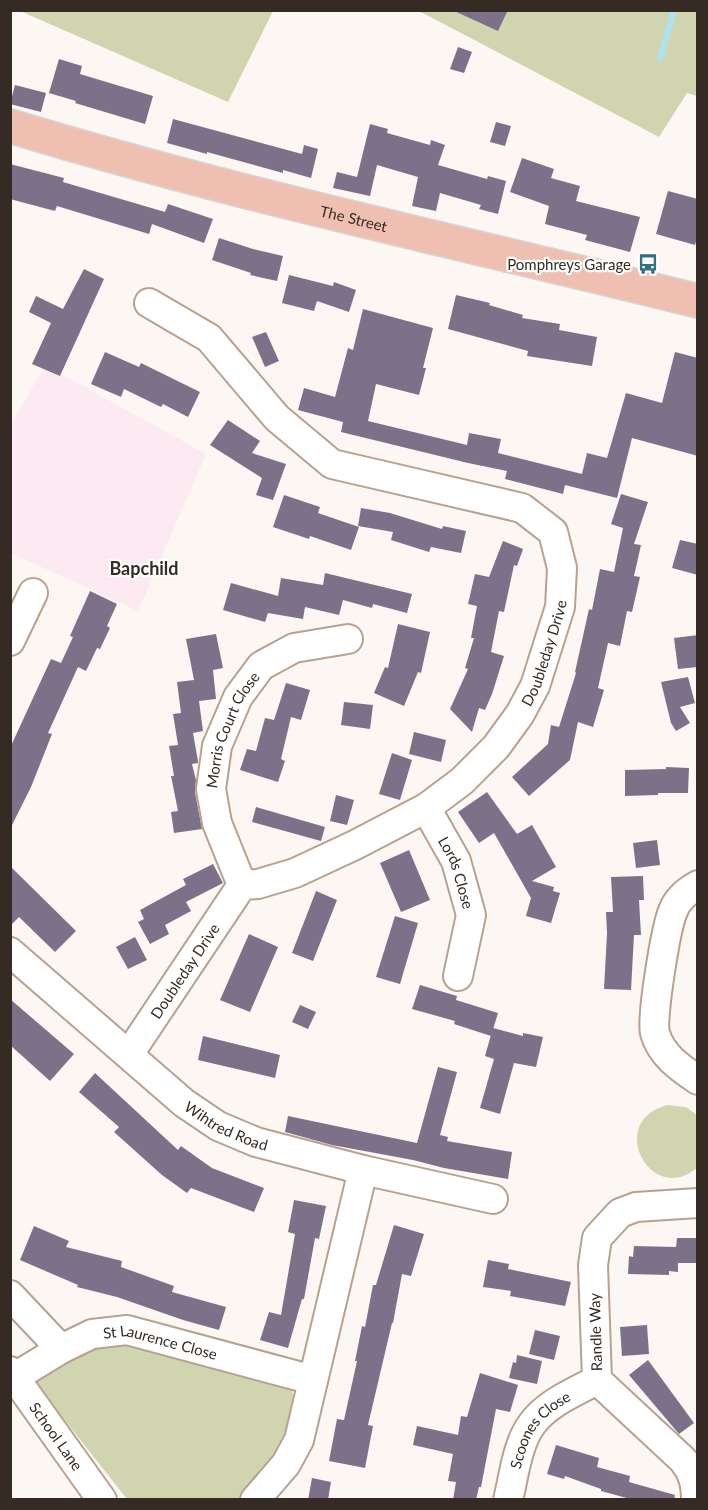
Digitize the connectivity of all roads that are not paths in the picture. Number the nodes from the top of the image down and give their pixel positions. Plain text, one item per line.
1 (10, 126) edge
2 (698, 301) edge
3 (149, 303) dead end
4 (33, 592) dead end
5 (348, 639) dead end
6 (10, 641) edge
7 (426, 808) junction
8 (242, 885) junction
9 (698, 885) edge
10 (10, 952) edge
11 (458, 976) dead end
12 (129, 1054) junction
13 (698, 1080) edge
14 (363, 1170) junction
15 (493, 1198) dead end
16 (698, 1203) edge
17 (10, 1295) edge
18 (61, 1349) junction
19 (13, 1374) edge
20 (313, 1380) junction
21 (597, 1380) junction
22 (102, 1500) edge
23 (255, 1500) edge
24 (508, 1500) edge
25 (696, 1500) edge

1 - 2 main road, The Street
3 - 7 street, Doubleday Drive
4 - 6 street
5 - 8 street, Morris Court Close
7 - 8 street, Doubleday Drive
7 - 11 street, Lords Close
8 - 12 street, Doubleday Drive
9 - 13 street
10 - 12 street, Wihtred Road
12 - 14 street, Wihtred Road
14 - 15 street, Wihtred Road
14 - 20 street
16 - 21 street, Randle Way
17 - 18 street
18 - 19 street, St Laurence Close
18 - 20 street, St Laurence Close
19 - 22 street, School Lane
20 - 23 street
21 - 24 street, Scoones Close
21 - 25 street, Randle Way

